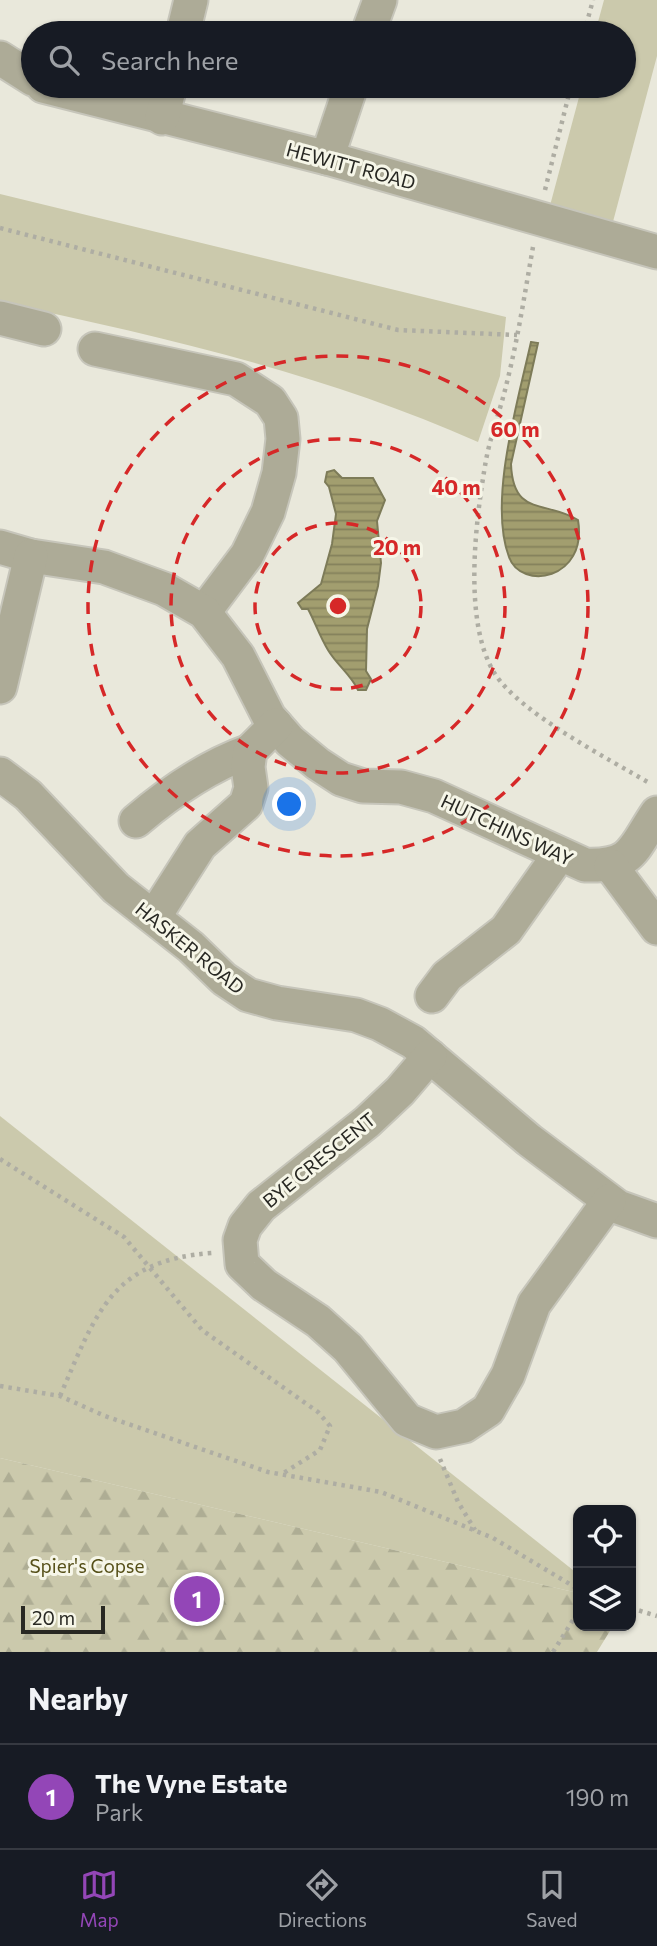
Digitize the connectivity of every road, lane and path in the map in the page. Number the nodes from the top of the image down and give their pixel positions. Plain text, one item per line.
1 (191, 0) edge
2 (380, 0) edge
3 (593, 0) edge
4 (186, 21) edge
5 (372, 21) edge
6 (587, 21) edge
7 (0, 58) edge
8 (21, 71) edge
9 (88, 98) edge
10 (167, 98) edge
11 (347, 98) edge
12 (568, 98) edge
13 (162, 118) junction
14 (327, 158) junction
15 (538, 219) junction
16 (0, 228) edge
17 (657, 252) edge
18 (0, 318) edge
19 (44, 329) dead end
20 (517, 335) junction
21 (95, 349) dead end
22 (16, 552) edge
23 (204, 612) junction
24 (0, 687) edge
25 (276, 725) junction
26 (250, 751) junction
27 (0, 774) edge
28 (657, 788) edge
29 (657, 813) edge
30 (136, 821) dead end
31 (559, 855) junction
32 (611, 866) junction
33 (154, 917) junction
34 (657, 928) edge
35 (432, 996) dead end
36 (430, 1056) junction
37 (0, 1158) edge
38 (609, 1201) junction
39 (657, 1221) edge
40 (240, 1252) junction
41 (147, 1266) junction
42 (0, 1386) edge
43 (60, 1396) junction
44 (436, 1432) junction
45 (282, 1475) junction
46 (475, 1531) junction
47 (573, 1586) edge
48 (636, 1610) edge
49 (657, 1616) edge
50 (573, 1620) edge
51 (553, 1652) edge

1 - 4 street
2 - 5 street
3 - 6 path
7 - 8 street
9 - 13 street, HEWITT ROAD
10 - 13 street
11 - 14 street
12 - 15 path
13 - 14 street, HEWITT ROAD
14 - 15 street, HEWITT ROAD
15 - 17 street, HEWITT ROAD
15 - 20 path
16 - 20 path
18 - 19 street
20 - 28 path
21 - 23 street
22 - 23 street, HUTCHINS WAY
22 - 24 street
23 - 25 street, HUTCHINS WAY
25 - 26 street
25 - 31 street, HUTCHINS WAY
26 - 30 street
26 - 33 street
27 - 33 street, HASKER ROAD
29 - 32 street
31 - 32 street, HUTCHINS WAY
31 - 35 street
32 - 34 street
33 - 36 street, HASKER ROAD
36 - 38 street, HASKER ROAD
36 - 40 street, BYE CRESCENT
37 - 41 path
38 - 39 street, HASKER ROAD
38 - 44 street
40 - 41 path
40 - 44 street
41 - 43 path
41 - 45 path
42 - 43 path
43 - 45 path
44 - 46 path
45 - 46 path
46 - 47 path
48 - 49 path
50 - 51 path

